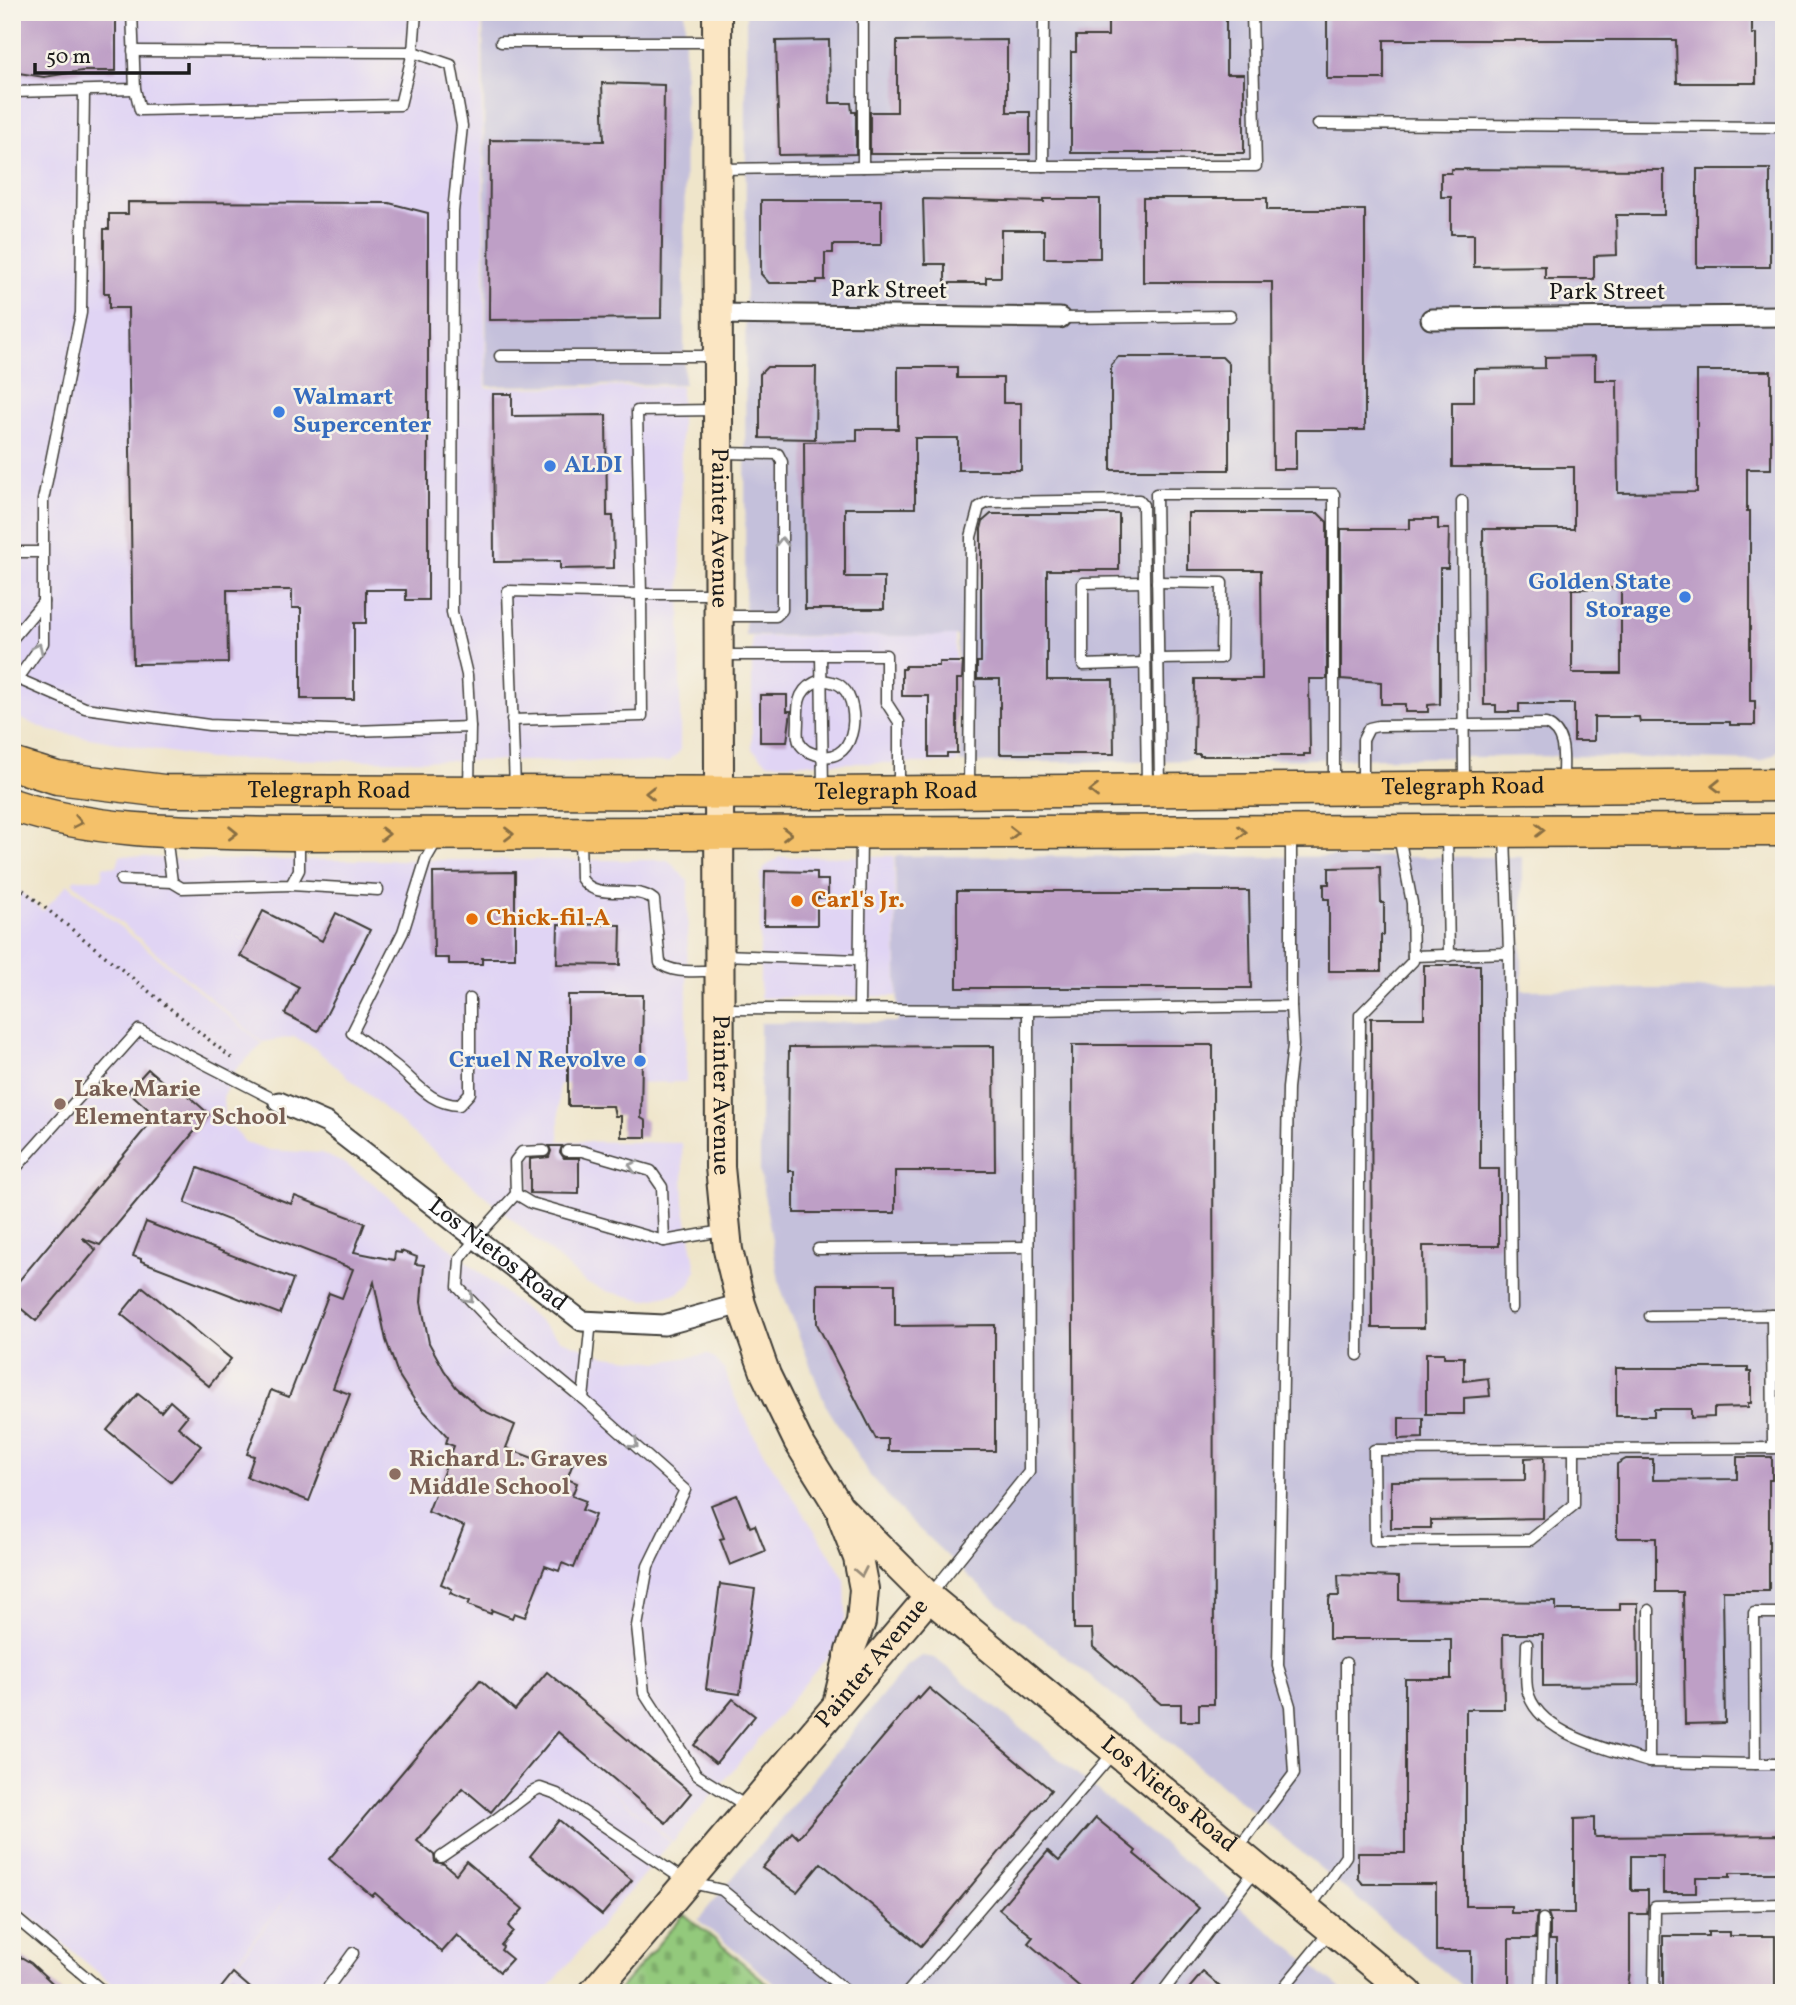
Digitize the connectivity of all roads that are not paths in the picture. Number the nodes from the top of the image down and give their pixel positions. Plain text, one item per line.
1 (132, 12) edge
2 (416, 12) edge
3 (717, 12) edge
4 (863, 12) edge
5 (1044, 12) edge
6 (1252, 12) edge
7 (501, 42) dead end
8 (717, 42) junction
9 (134, 51) junction
10 (413, 52) junction
11 (135, 89) junction
12 (12, 92) edge
13 (84, 92) junction
14 (1318, 124) dead end
15 (1784, 127) edge
16 (1043, 166) junction
17 (863, 167) junction
18 (717, 170) junction
19 (718, 314) junction
20 (1230, 316) dead end
21 (1784, 316) edge
22 (1060, 318) joint
23 (1431, 319) dead end
24 (500, 356) dead end
25 (718, 356) junction
26 (718, 410) junction
27 (718, 453) junction
28 (1462, 501) dead end
29 (12, 552) edge
30 (41, 552) junction
31 (1144, 582) junction
32 (1157, 582) junction
33 (641, 594) junction
34 (43, 602) junction
35 (718, 605) junction
36 (12, 639) edge
37 (718, 655) junction
38 (821, 655) junction
39 (1158, 659) junction
40 (1145, 663) junction
41 (821, 680) junction
42 (15, 683) edge
43 (512, 720) junction
44 (1464, 725) junction
45 (470, 727) junction
46 (823, 758) junction
47 (12, 764) edge
48 (1784, 785) edge
49 (1464, 787) junction
50 (1563, 787) junction
51 (1349, 788) junction
52 (1399, 788) junction
53 (1154, 790) junction
54 (164, 791) junction
55 (900, 792) junction
56 (969, 792) junction
57 (469, 793) junction
58 (515, 793) junction
59 (718, 793) junction
60 (824, 793) junction
61 (12, 805) edge
62 (1504, 830) junction
63 (1784, 830) edge
64 (1447, 831) junction
65 (165, 832) junction
66 (1291, 832) junction
67 (1399, 832) junction
68 (299, 834) junction
69 (441, 834) junction
70 (580, 834) junction
71 (719, 834) junction
72 (861, 834) junction
73 (121, 880) dead end
74 (172, 882) junction
75 (291, 885) junction
76 (378, 890) dead end
77 (1509, 953) junction
78 (1413, 956) junction
79 (1449, 956) junction
80 (860, 960) junction
81 (719, 963) junction
82 (470, 999) dead end
83 (1291, 1006) junction
84 (719, 1009) junction
85 (859, 1009) junction
86 (1028, 1010) junction
87 (279, 1102) joint
88 (544, 1151) dead end
89 (567, 1151) dead end
90 (15, 1169) dead end
91 (516, 1194) junction
92 (726, 1231) junction
93 (476, 1238) junction
94 (664, 1241) junction
95 (1028, 1247) junction
96 (818, 1249) dead end
97 (741, 1304) junction
98 (1511, 1308) dead end
99 (1772, 1315) junction
100 (1784, 1315) edge
101 (1650, 1317) dead end
102 (591, 1321) junction
103 (1359, 1355) dead end
104 (583, 1399) junction
105 (1778, 1448) edge
106 (1573, 1449) junction
107 (839, 1507) junction
108 (929, 1597) junction
109 (1650, 1610) dead end
110 (1784, 1613) edge
111 (1527, 1644) dead end
112 (1346, 1663) dead end
113 (838, 1704) junction
114 (1115, 1751) junction
115 (1649, 1762) junction
116 (1755, 1764) junction
117 (1784, 1764) edge
118 (750, 1808) junction
119 (441, 1857) dead end
120 (1246, 1860) junction
121 (687, 1882) junction
122 (1784, 1904) edge
123 (1308, 1910) junction
124 (12, 1915) edge
125 (1543, 1919) dead end
126 (1331, 1930) junction
127 (353, 1953) dead end
128 (846, 1991) dead end
129 (105, 1993) edge
130 (324, 1993) edge
131 (593, 1993) edge
132 (907, 1993) edge
133 (1162, 1993) edge
134 (1279, 1993) edge
135 (1408, 1993) edge
136 (1541, 1993) edge
137 (1654, 1993) edge

1 - 9 lane
2 - 10 lane
3 - 8 main road, Painter Avenue
4 - 17 lane
5 - 16 lane
6 - 16 lane
7 - 8 lane
8 - 18 main road, Painter Avenue
9 - 10 lane
9 - 11 lane
10 - 11 lane
10 - 45 lane
11 - 13 lane
12 - 13 lane
13 - 30 lane
14 - 15 lane
16 - 17 lane
17 - 18 lane
18 - 19 main road, Painter Avenue
19 - 22 street, Park Street
19 - 25 main road, Painter Avenue
20 - 22 lane
21 - 23 street, Park Street
24 - 25 lane
25 - 26 main road, Painter Avenue
26 - 27 main road, Painter Avenue
26 - 33 lane
27 - 35 main road, Painter Avenue
35 -> 27 lane
28 - 44 lane
29 - 30 lane
30 - 34 lane
31 - 40 lane
31 - 40 lane
31 - 56 lane
32 - 39 lane
32 - 39 lane
32 - 51 lane
33 - 35 lane
33 - 43 lane
33 - 43 lane
34 - 36 lane
42 -> 34 lane
35 - 37 main road, Painter Avenue
37 - 38 lane
37 - 59 main road, Painter Avenue
38 - 41 lane
38 - 55 lane
39 - 53 lane
40 - 53 lane
41 - 46 lane
41 - 46 lane
41 - 46 lane
42 - 45 lane
43 - 58 lane
44 - 49 lane
44 - 50 lane
44 - 51 lane
45 - 57 lane
46 - 60 lane
47 - 54 main road, Telegraph Road
48 -> 50 main road, Telegraph Road
49 - 50 main road, Telegraph Road
49 - 52 main road, Telegraph Road
51 - 52 main road, Telegraph Road
51 - 53 main road, Telegraph Road
52 - 67 main road
53 -> 56 main road, Telegraph Road
54 - 57 main road, Telegraph Road
54 - 65 main road
55 - 56 main road, Telegraph Road
55 - 60 main road, Telegraph Road
57 - 58 main road, Telegraph Road
57 - 69 main road
59 -> 58 main road, Telegraph Road
59 - 60 main road, Telegraph Road
59 - 71 main road, Painter Avenue
61 -> 65 main road, Telegraph Road
62 -> 63 main road, Telegraph Road
62 - 64 main road, Telegraph Road
62 - 77 lane
64 - 67 main road, Telegraph Road
64 - 79 lane
65 -> 68 main road, Telegraph Road
65 - 74 lane
66 - 67 main road, Telegraph Road
72 -> 66 main road, Telegraph Road
66 - 83 lane
67 - 78 lane
68 -> 69 main road, Telegraph Road
68 - 75 lane
69 -> 70 main road, Telegraph Road
69 - 82 lane
70 - 71 main road, Telegraph Road
70 - 81 lane
71 -> 72 main road, Telegraph Road
71 - 81 main road, Painter Avenue
72 - 80 lane
73 - 74 lane
74 - 75 lane
75 - 76 lane
77 - 79 lane
77 - 98 lane
78 - 79 lane
78 - 103 lane
80 - 81 lane
80 - 85 lane
81 - 84 main road, Painter Avenue
83 - 86 lane
83 - 120 lane
84 - 85 lane
84 - 92 main road, Painter Avenue
85 - 86 lane
86 - 95 lane
87 - 90 lane
87 - 93 street, Los Nietos Road
88 - 91 lane
94 -> 89 lane
91 - 93 lane
91 - 94 lane
92 - 94 lane
92 - 97 main road, Painter Avenue
93 - 102 street, Los Nietos Road
93 -> 104 lane
95 - 96 lane
95 - 108 lane
97 - 102 street, Los Nietos Road
97 - 107 main road, Painter Avenue
99 - 100 lane
99 - 101 lane
99 - 105 lane
102 - 104 lane
104 -> 118 lane
105 - 106 lane
106 - 106 lane
107 - 108 main road, Painter Avenue
107 -> 113 main road
108 - 113 main road, Painter Avenue
108 - 114 main road, Los Nietos Road
109 - 115 lane
110 - 116 lane
111 - 115 lane
112 - 123 lane
113 - 118 main road, Painter Avenue
114 - 120 main road, Los Nietos Road
114 - 132 lane
115 - 116 lane
116 - 117 lane
118 - 121 main road, Painter Avenue
119 - 121 lane
120 - 123 main road, Los Nietos Road
120 - 133 lane
121 - 128 lane
121 - 131 main road, Painter Avenue
122 - 137 lane
123 - 126 main road, Los Nietos Road
124 - 129 lane
125 - 136 lane
126 - 134 lane
126 - 135 main road, Los Nietos Road
127 - 130 lane

